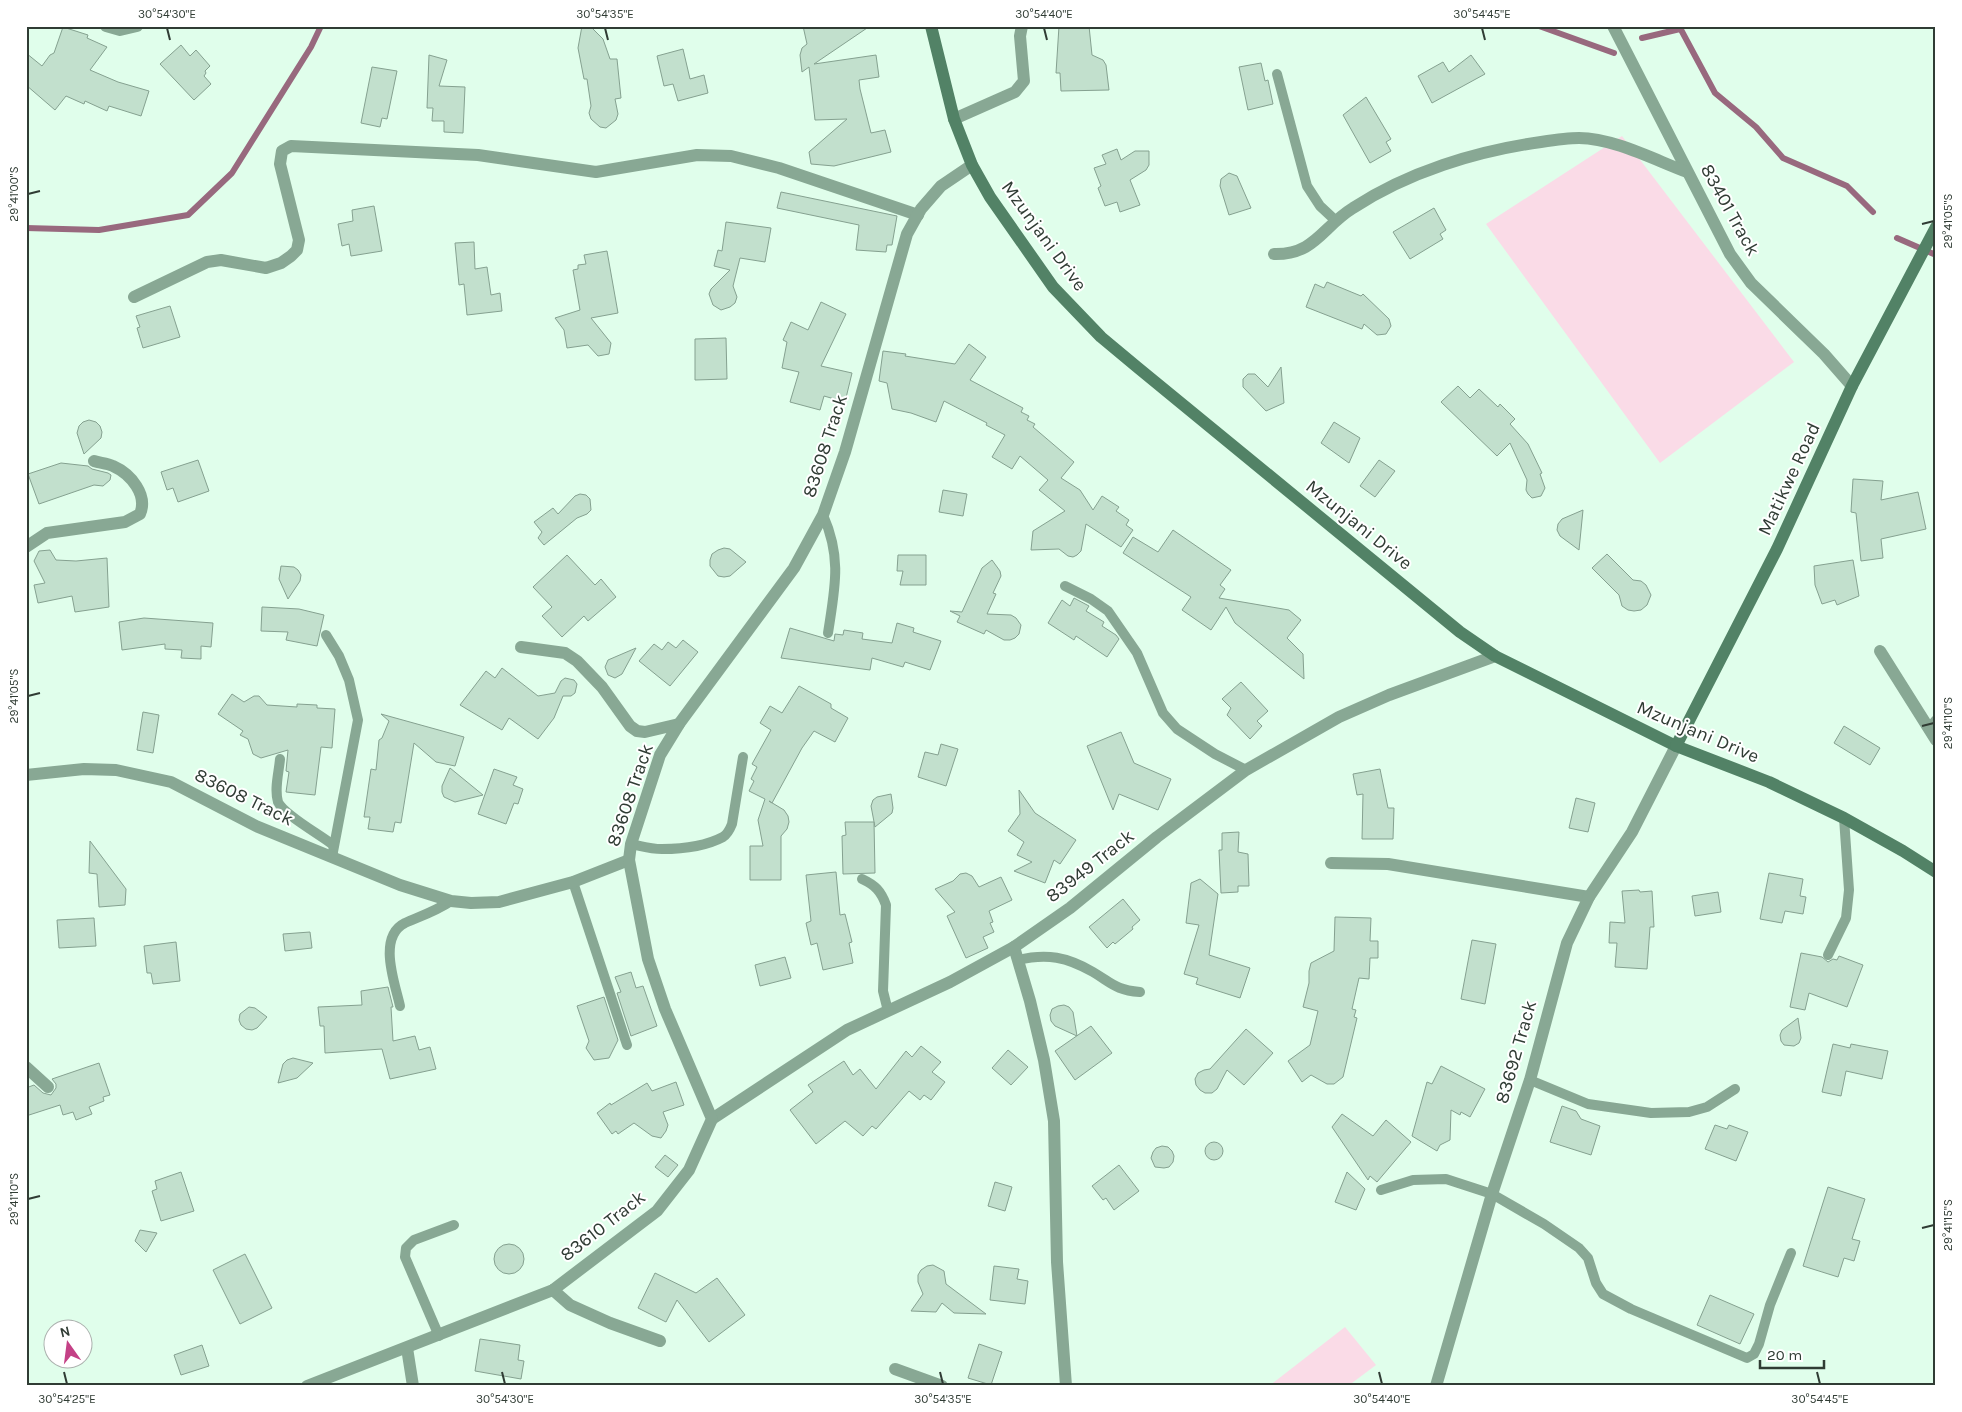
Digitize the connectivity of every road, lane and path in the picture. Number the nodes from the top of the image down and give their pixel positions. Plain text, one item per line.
1 (106, 26) edge
2 (138, 26) edge
3 (931, 26) edge
4 (1022, 26) edge
5 (1613, 26) edge
6 (1277, 74) dead end
7 (954, 119) junction
8 (972, 165) junction
9 (1687, 172) junction
10 (918, 215) junction
11 (1335, 220) junction
12 (1936, 227) edge
13 (1274, 254) dead end
14 (134, 298) dead end
15 (1852, 386) junction
16 (94, 461) dead end
17 (822, 515) junction
18 (26, 547) edge
19 (1065, 586) dead end
20 (828, 633) dead end
21 (326, 635) dead end
22 (521, 647) dead end
23 (1880, 651) dead end
24 (1495, 656) junction
25 (679, 724) junction
26 (1932, 724) edge
27 (1936, 740) edge
28 (1676, 746) junction
29 (743, 757) dead end
30 (280, 759) dead end
31 (1246, 770) junction
32 (26, 775) edge
33 (1844, 818) junction
34 (631, 844) junction
35 (333, 851) junction
36 (629, 860) junction
37 (1331, 863) dead end
38 (1936, 872) edge
39 (862, 879) dead end
40 (574, 882) junction
41 (1589, 897) junction
42 (451, 901) junction
43 (1014, 947) junction
44 (1828, 955) dead end
45 (1018, 960) junction
46 (1140, 992) dead end
47 (400, 1006) dead end
48 (888, 1011) junction
49 (627, 1045) dead end
50 (26, 1067) edge
51 (1530, 1080) junction
52 (48, 1088) dead end
53 (1735, 1089) dead end
54 (712, 1119) junction
55 (1381, 1190) dead end
56 (1492, 1194) junction
57 (454, 1225) dead end
58 (1791, 1253) dead end
59 (553, 1290) junction
60 (439, 1336) junction
61 (660, 1341) dead end
62 (407, 1348) junction
63 (895, 1369) dead end
64 (307, 1386) edge
65 (413, 1386) edge
66 (942, 1386) edge
67 (1066, 1386) edge
68 (1436, 1386) edge

1 - 2 street
3 - 7 main road, Mzunjani Drive
4 - 7 street
5 - 9 street, 83401 Track
6 - 11 lane
7 - 8 main road, Mzunjani Drive
8 - 10 street, 83608 Track
8 - 24 main road, Mzunjani Drive
9 - 11 street
9 - 15 street, 83401 Track
10 - 14 street
10 - 17 street, 83608 Track
11 - 13 street
12 - 15 main road, Matikwe Road
15 - 28 main road, Matikwe Road
16 - 18 street
17 - 20 lane
17 - 25 street, 83608 Track
19 - 31 lane
21 - 35 lane
22 - 25 street
23 - 26 street
24 - 28 main road, Mzunjani Drive
24 - 31 street, 83949 Track
25 - 34 street, 83608 Track
26 - 27 street
28 - 33 main road, Mzunjani Drive
28 - 41 street, 83692 Track
29 - 34 lane
30 - 35 lane
31 - 43 street, 83949 Track
32 - 35 street, 83608 Track
33 - 38 main road, Mzunjani Drive
33 - 44 lane
34 - 36 street, 83608 Track
35 - 42 street, 83608 Track
36 - 40 street, 83608 Track
36 - 54 street
37 - 41 street
39 - 48 lane
40 - 42 street, 83608 Track
40 - 49 lane
41 - 51 street, 83692 Track
42 - 47 lane
43 - 45 street
43 - 48 street, 83949 Track
45 - 46 lane
45 - 67 street
48 - 54 street, 83949 Track
50 - 52 street
51 - 53 lane
51 - 56 street, 83692 Track
54 - 59 street, 83610 Track
55 - 56 lane
56 - 58 lane
56 - 68 street, 83692 Track
57 - 60 lane
59 - 60 street, 83610 Track
59 - 61 street
60 - 62 street, 83610 Track
62 - 64 street, 83610 Track
62 - 65 street
63 - 66 street

